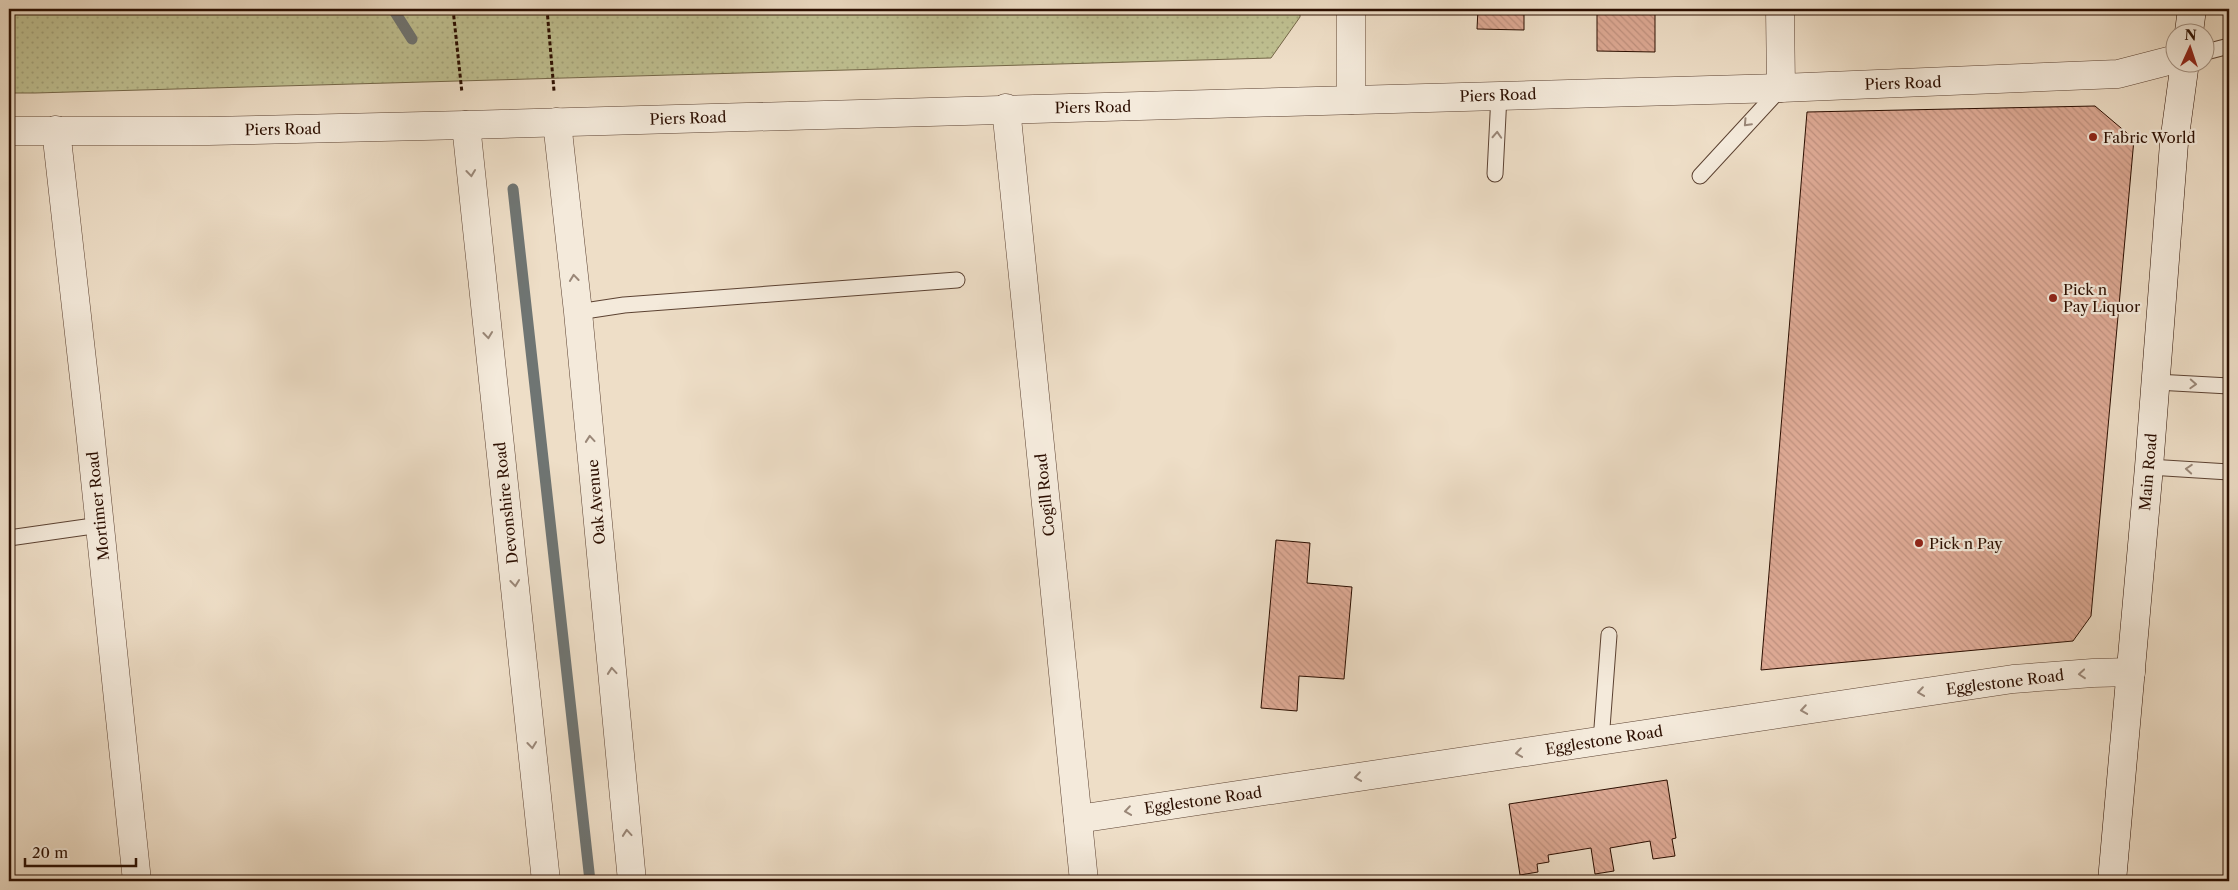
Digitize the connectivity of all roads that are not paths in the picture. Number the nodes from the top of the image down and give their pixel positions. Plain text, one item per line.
1 (1351, 9) edge
2 (1780, 9) edge
3 (2192, 9) edge
4 (2190, 22) edge
5 (2229, 46) edge
6 (2216, 49) edge
7 (2166, 62) edge
8 (2184, 72) edge
9 (1781, 88) junction
10 (1500, 95) junction
11 (1351, 100) junction
12 (1006, 108) junction
13 (556, 109) junction
14 (466, 125) junction
15 (56, 130) junction
16 (9, 131) edge
17 (1495, 174) dead end
18 (1700, 176) dead end
19 (957, 280) dead end
20 (578, 312) junction
21 (2156, 382) junction
22 (2229, 386) edge
23 (2149, 467) junction
24 (2229, 472) edge
25 (100, 525) junction
26 (9, 538) edge
27 (1608, 635) dead end
28 (2131, 672) junction
29 (1602, 741) junction
30 (1078, 818) junction
31 (138, 881) edge
32 (546, 881) edge
33 (632, 881) edge
34 (1084, 881) edge
35 (2112, 881) edge

1 - 11 street
2 - 9 street
3 - 4 street
5 - 6 lane
7 - 9 street, Piers Road
8 - 21 street, Main Road
9 - 10 street, Piers Road
9 -> 18 lane
10 - 11 street, Piers Road
17 -> 10 lane
11 - 12 street, Piers Road
12 - 13 street, Piers Road
12 - 30 street, Cogill Road
13 - 14 street, Piers Road
20 -> 13 street, Oak Avenue
14 - 15 street, Piers Road
14 -> 32 street, Devonshire Road
15 - 16 street, Piers Road
15 - 25 street, Mortimer Road
19 - 20 lane
33 -> 20 street, Oak Avenue
21 -> 22 lane
21 - 23 street, Main Road
24 -> 23 lane
23 - 28 street, Main Road
25 - 26 lane
25 - 31 street, Mortimer Road
27 - 29 lane
28 -> 29 street, Egglestone Road
28 - 35 street, Main Road
29 -> 30 street, Egglestone Road
30 - 34 street, Cogill Road

